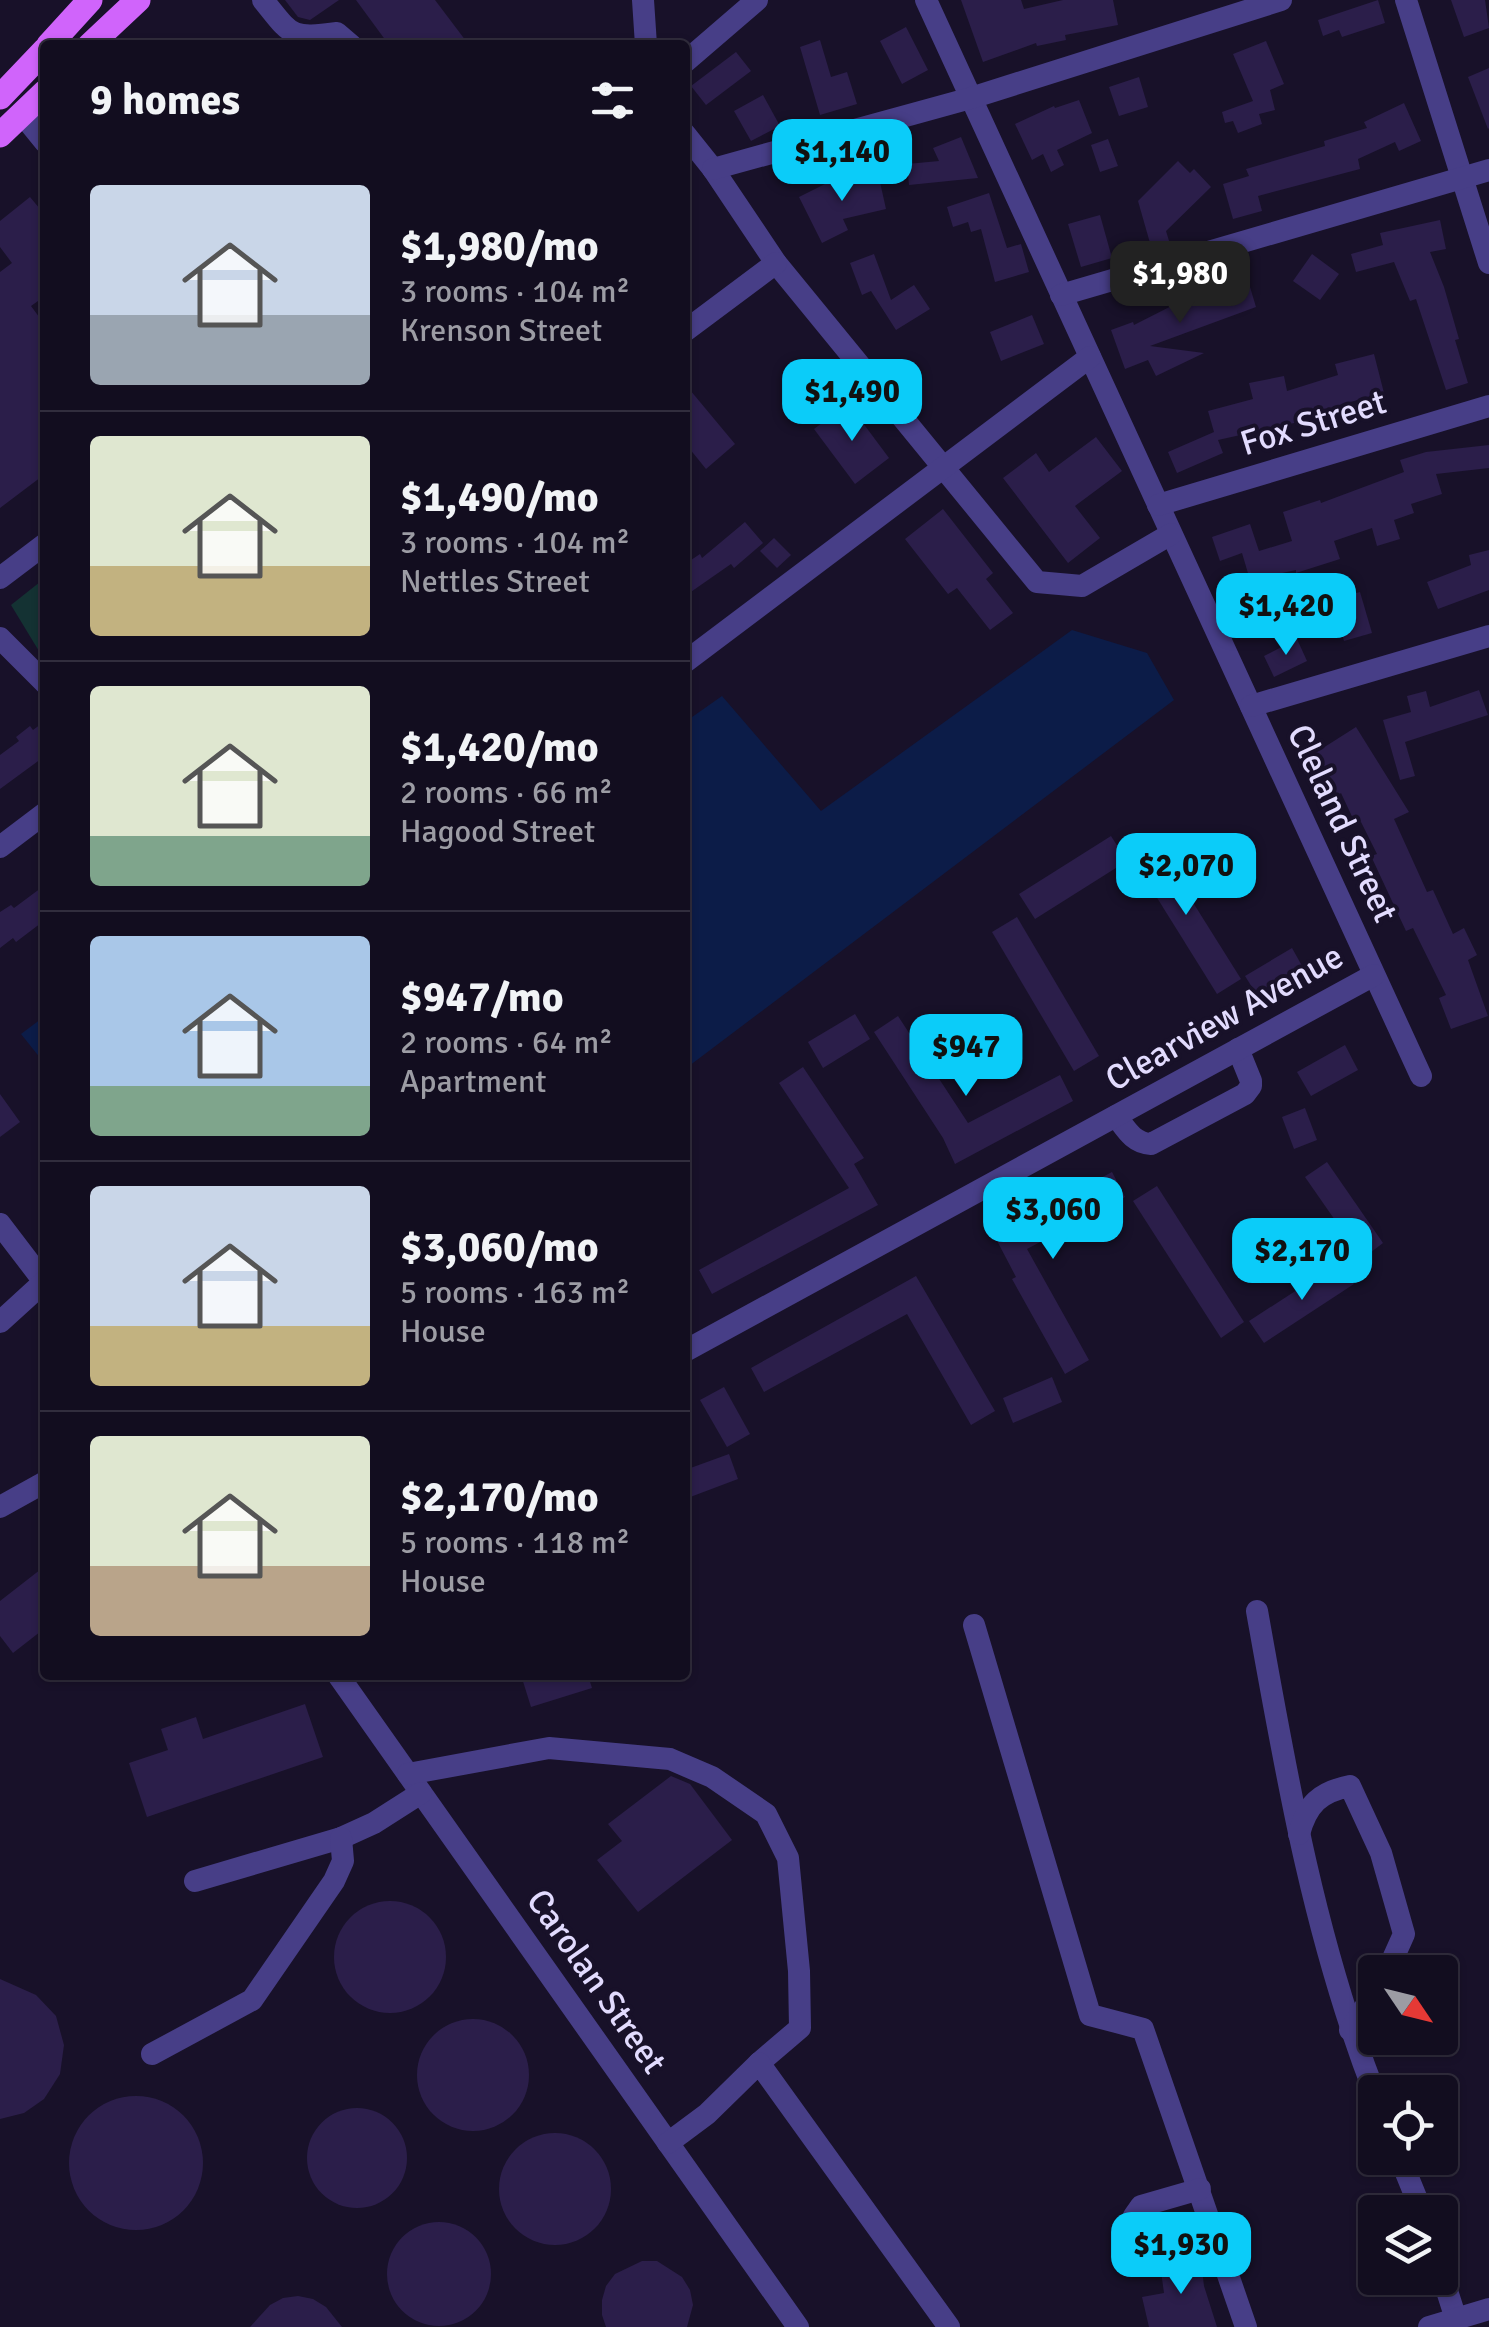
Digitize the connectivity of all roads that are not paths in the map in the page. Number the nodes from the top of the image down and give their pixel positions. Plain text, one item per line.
1 (90, 0) edge
2 (138, 0) edge
3 (263, 0) edge
4 (643, 0) edge
5 (758, 0) edge
6 (926, 0) edge
7 (1281, 0) edge
8 (1406, 0) edge
9 (53, 40) edge
10 (95, 40) edge
11 (345, 40) edge
12 (646, 40) edge
13 (40, 54) edge
14 (690, 58) edge
15 (0, 96) edge
16 (40, 97) edge
17 (971, 98) junction
18 (23, 115) junction
19 (0, 135) edge
20 (40, 136) edge
21 (690, 140) edge
22 (713, 169) junction
23 (1489, 170) edge
24 (1461, 178) junction
25 (1489, 262) edge
26 (776, 263) junction
27 (1062, 295) junction
28 (690, 327) edge
29 (1090, 357) junction
30 (1489, 406) edge
31 (940, 467) junction
32 (1158, 505) junction
33 (1171, 534) junction
34 (40, 548) edge
35 (0, 578) edge
36 (1489, 636) edge
37 (0, 638) edge
38 (690, 658) edge
39 (40, 678) edge
40 (1251, 706) junction
41 (40, 817) edge
42 (0, 846) edge
43 (1374, 975) junction
44 (1238, 1049) junction
45 (1420, 1076) dead end
46 (1116, 1116) junction
47 (0, 1224) edge
48 (40, 1277) edge
49 (40, 1286) edge
50 (0, 1322) edge
51 (690, 1348) edge
52 (40, 1485) edge
53 (0, 1507) edge
54 (1257, 1611) dead end
55 (974, 1625) dead end
56 (342, 1680) edge
57 (415, 1783) junction
58 (341, 1838) junction
59 (1298, 1838) junction
60 (195, 1881) dead end
61 (1394, 1955) edge
62 (1358, 2018) edge
63 (1350, 2030) junction
64 (152, 2054) dead end
65 (759, 2062) junction
66 (1368, 2075) edge
67 (668, 2142) junction
68 (1200, 2189) junction
69 (1216, 2234) junction
70 (1448, 2295) edge
71 (1489, 2309) edge
72 (1456, 2319) junction
73 (798, 2327) edge
74 (949, 2327) edge
75 (1246, 2327) edge
76 (1429, 2327) edge

1 - 9 main road
2 - 10 main road
3 - 11 street
4 - 12 street
5 - 14 street
6 - 17 street, Cleland Street
7 - 17 street
8 - 24 street
13 - 15 main road
16 - 18 main road
17 - 22 street
17 - 27 street, Cleland Street
18 - 19 main road
18 - 20 street
21 - 22 street
22 - 26 street
23 - 24 street
24 - 25 street
24 - 27 street
26 - 28 street
26 - 31 street
27 - 29 street, Cleland Street
29 - 31 street
29 - 32 street, Cleland Street
30 - 32 street, Fox Street
31 - 33 street
31 - 38 street
32 - 33 street, Cleland Street
33 - 40 street, Cleland Street
34 - 35 street
36 - 40 street
37 - 39 street
40 - 43 street, Cleland Street
41 - 42 street
43 - 44 street, Clearview Avenue
43 - 45 street, Cleland Street
44 - 46 street, Clearview Avenue
44 - 46 street
46 - 51 street, Clearview Avenue
47 - 48 street
49 - 50 street
52 - 53 street
54 - 59 street
55 - 68 street
56 - 57 street, Carolan Street
57 - 58 street
57 - 65 street
57 - 67 street, Carolan Street
58 - 60 street
58 - 64 street
59 - 61 street
59 - 63 street
62 - 63 street
63 - 66 street
65 - 67 street
65 - 74 street
67 - 73 street, Carolan Street
68 - 69 street
68 - 69 street
69 - 75 street
70 - 72 street
71 - 72 street
72 - 76 street

